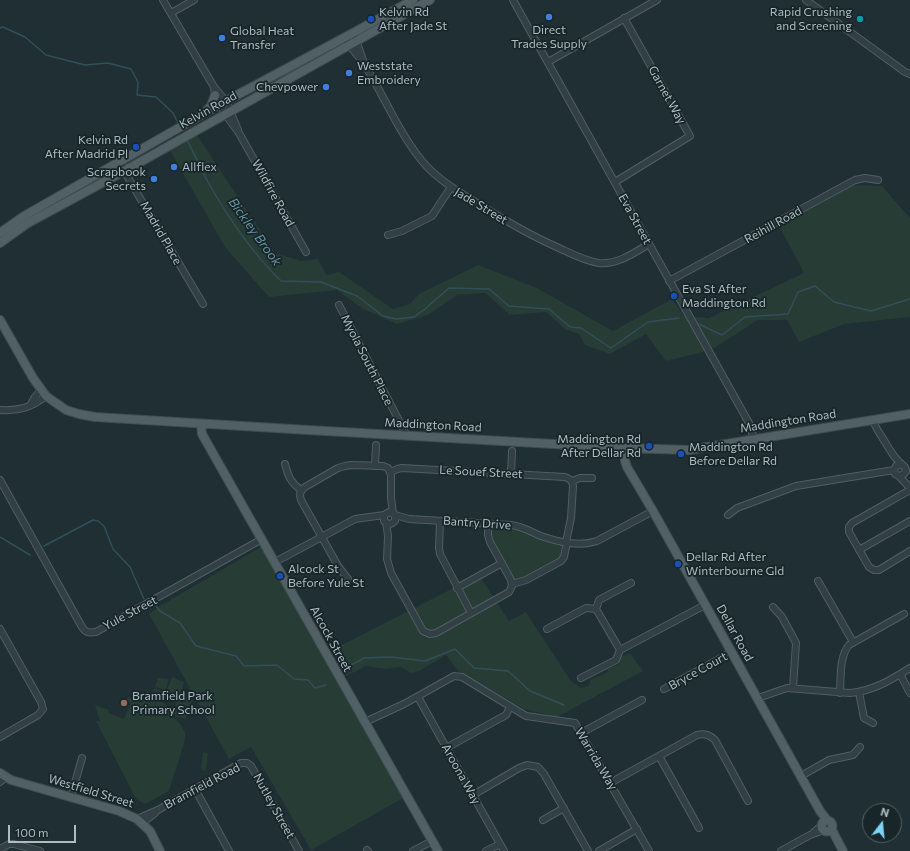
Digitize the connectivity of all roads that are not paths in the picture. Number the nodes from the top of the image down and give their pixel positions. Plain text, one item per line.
1 (163, 0) edge
2 (194, 0) edge
3 (413, 0) edge
4 (430, 0) edge
5 (513, 0) edge
6 (657, 0) edge
7 (806, 0) edge
8 (391, 12) junction
9 (171, 13) junction
10 (404, 14) junction
11 (624, 18) junction
12 (355, 37) junction
13 (347, 41) junction
14 (548, 62) junction
15 (365, 66) junction
16 (910, 74) edge
17 (215, 91) junction
18 (223, 103) junction
19 (228, 112) junction
20 (204, 114) junction
21 (121, 162) junction
22 (124, 171) junction
23 (878, 180) dead end
24 (615, 182) junction
25 (451, 187) junction
26 (67, 197) junction
27 (0, 233) edge
28 (388, 235) dead end
29 (0, 243) edge
30 (649, 244) junction
31 (306, 252) dead end
32 (669, 281) junction
33 (203, 304) dead end
34 (339, 306) dead end
35 (0, 320) edge
36 (43, 393) junction
37 (0, 410) edge
38 (910, 414) edge
39 (876, 419) junction
40 (204, 424) junction
41 (407, 436) junction
42 (754, 439) junction
43 (376, 445) dead end
44 (627, 448) junction
45 (512, 451) dead end
46 (285, 464) dead end
47 (375, 466) junction
48 (902, 470) edge
49 (391, 472) junction
50 (511, 474) junction
51 (592, 478) dead end
52 (0, 480) edge
53 (572, 481) junction
54 (910, 488) edge
55 (301, 490) junction
56 (391, 498) junction
57 (653, 510) junction
58 (728, 515) dead end
59 (385, 518) junction
60 (394, 518) junction
61 (440, 521) junction
62 (910, 521) edge
63 (488, 524) junction
64 (388, 536) junction
65 (322, 537) junction
66 (262, 539) junction
67 (567, 542) junction
68 (859, 550) junction
69 (910, 551) edge
70 (275, 562) junction
71 (502, 563) junction
72 (348, 579) dead end
73 (818, 581) dead end
74 (631, 583) dead end
75 (512, 584) junction
76 (457, 588) junction
77 (705, 605) junction
78 (773, 607) dead end
79 (596, 609) junction
80 (472, 613) junction
81 (904, 614) dead end
82 (0, 629) edge
83 (547, 629) dead end
84 (853, 642) junction
85 (620, 650) junction
86 (732, 652) junction
87 (910, 668) edge
88 (900, 674) junction
89 (581, 678) dead end
90 (793, 688) junction
91 (664, 689) dead end
92 (859, 692) junction
93 (840, 693) junction
94 (910, 693) edge
95 (418, 697) junction
96 (642, 700) dead end
97 (759, 701) junction
98 (510, 707) junction
99 (365, 722) junction
100 (873, 723) dead end
101 (581, 732) junction
102 (0, 737) edge
103 (860, 747) dead end
104 (446, 748) junction
105 (659, 756) junction
106 (82, 758) dead end
107 (247, 763) joint
108 (1, 776) edge
109 (801, 776) junction
110 (610, 783) junction
111 (195, 789) junction
112 (473, 795) junction
113 (71, 797) junction
114 (748, 801) dead end
115 (564, 808) junction
116 (543, 820) dead end
117 (140, 821) junction
118 (826, 827) junction
119 (699, 828) dead end
120 (637, 829) junction
121 (432, 841) junction
122 (500, 844) junction
123 (0, 849) edge
124 (40, 851) edge
125 (160, 851) edge
126 (229, 851) edge
127 (299, 851) edge
128 (413, 851) edge
129 (438, 851) edge
130 (486, 851) edge
131 (504, 851) edge
132 (588, 851) edge
133 (599, 851) edge
134 (649, 851) edge
135 (781, 851) edge
136 (843, 851) edge

1 - 9 street, Wildfire Road
2 - 9 street
3 - 8 main road, Kelvin Road
4 - 10 main road, Kelvin Road
5 - 14 street, Eva Street
6 - 11 street
7 - 16 street
8 - 10 main road
8 - 12 main road, Kelvin Road
9 - 17 street, Wildfire Road
10 - 12 main road, Kelvin Road
11 - 14 street
11 - 24 street, Garnet Way
12 - 13 main road, Kelvin Road
12 - 15 street, Jade Street
13 - 15 street, Jade Street
13 - 18 main road, Kelvin Road
13 - 19 main road, Kelvin Road
14 - 24 street, Eva Street
15 - 25 street, Jade Street
17 - 18 street, Wildfire Road
17 - 20 main road
18 - 19 street, Wildfire Road
18 - 20 main road, Kelvin Road
19 - 22 main road, Kelvin Road
19 - 31 street, Wildfire Road
20 - 21 main road, Kelvin Road
21 - 22 street, Madrid Place
21 - 26 main road, Kelvin Road
22 - 26 main road, Kelvin Road
22 - 33 street, Madrid Place
23 - 32 street, Reihill Road
24 - 30 street, Eva Street
25 - 28 street
25 - 30 street, Jade Street
26 - 27 main road, Kelvin Road
26 - 29 main road, Kelvin Road
30 - 32 street, Eva Street
32 - 42 street, Eva Street
34 - 41 street, Myola South Place
35 - 36 main road, Maddington Road
36 - 37 street
36 - 40 main road, Maddington Road
38 - 39 main road, Maddington Road
39 - 42 main road, Maddington Road
39 - 48 street
40 - 41 main road, Maddington Road
40 - 66 main road, Alcock Street
41 - 44 main road, Maddington Road
42 - 44 main road, Maddington Road
43 - 47 street
44 - 57 main road, Dellar Road
45 - 50 street
46 - 55 street
47 - 49 street
47 - 55 street
48 - 54 street
48 - 58 street
49 - 50 street, Le Souef Street
49 - 56 street
50 - 53 street, Le Souef Street
51 - 53 street, Le Souef Street
52 - 66 street, Yule Street
53 - 67 street
54 - 68 street
55 - 65 street
56 - 59 street
56 - 60 street
57 - 67 street, Bantry Drive
57 - 77 main road, Dellar Road
59 - 60 street
59 - 60 street
59 - 64 street
59 - 65 street
60 - 61 street, Bantry Drive
60 - 64 street
61 - 63 street, Bantry Drive
61 - 76 street
62 - 68 street
63 - 67 street, Bantry Drive
63 - 71 street
64 - 80 street
65 - 70 street
65 - 72 street
66 - 70 main road, Alcock Street
67 - 75 street
68 - 69 street
70 - 99 main road, Alcock Street
71 - 75 street
71 - 76 street
73 - 84 street
74 - 79 street
75 - 80 street
76 - 80 street
77 - 85 street
77 - 86 main road, Dellar Road
78 - 90 street
79 - 83 street
79 - 85 street
81 - 84 street
82 - 102 street
84 - 93 street
85 - 89 street
86 - 91 street, Bryce Court
86 - 97 main road, Dellar Road
87 - 88 street
88 - 92 street
88 - 94 street
90 - 93 street
90 - 97 street
92 - 93 street
92 - 100 street
95 - 98 street, Warrida Way
95 - 99 street, Warrida Way
95 - 104 street, Aroona Way
96 - 101 street
97 - 109 main road, Dellar Road
98 - 101 street, Warrida Way
98 - 104 street
99 - 121 main road, Alcock Street
101 - 110 street, Warrida Way
103 - 109 street
104 - 112 street, Aroona Way
105 - 110 street
105 - 114 street
105 - 119 street
106 - 113 street
107 - 111 street, Bramfield Road
107 - 127 street, Nutley Street
108 - 113 main road, Westfield Street
109 - 118 main road, Dellar Road
110 - 120 street, Warrida Way
111 - 117 street, Bramfield Road
111 - 126 street
112 - 115 street
112 - 122 street, Aroona Way
113 - 117 main road, Westfield Street
115 - 116 street
115 - 132 street
117 - 125 main road, Westfield Street
118 - 135 street
118 - 136 main road, Dellar Road
120 - 133 street
120 - 134 street, Warrida Way
121 - 128 street
121 - 129 main road, Alcock Street
122 - 130 street
122 - 131 street, Aroona Way
123 - 124 street

